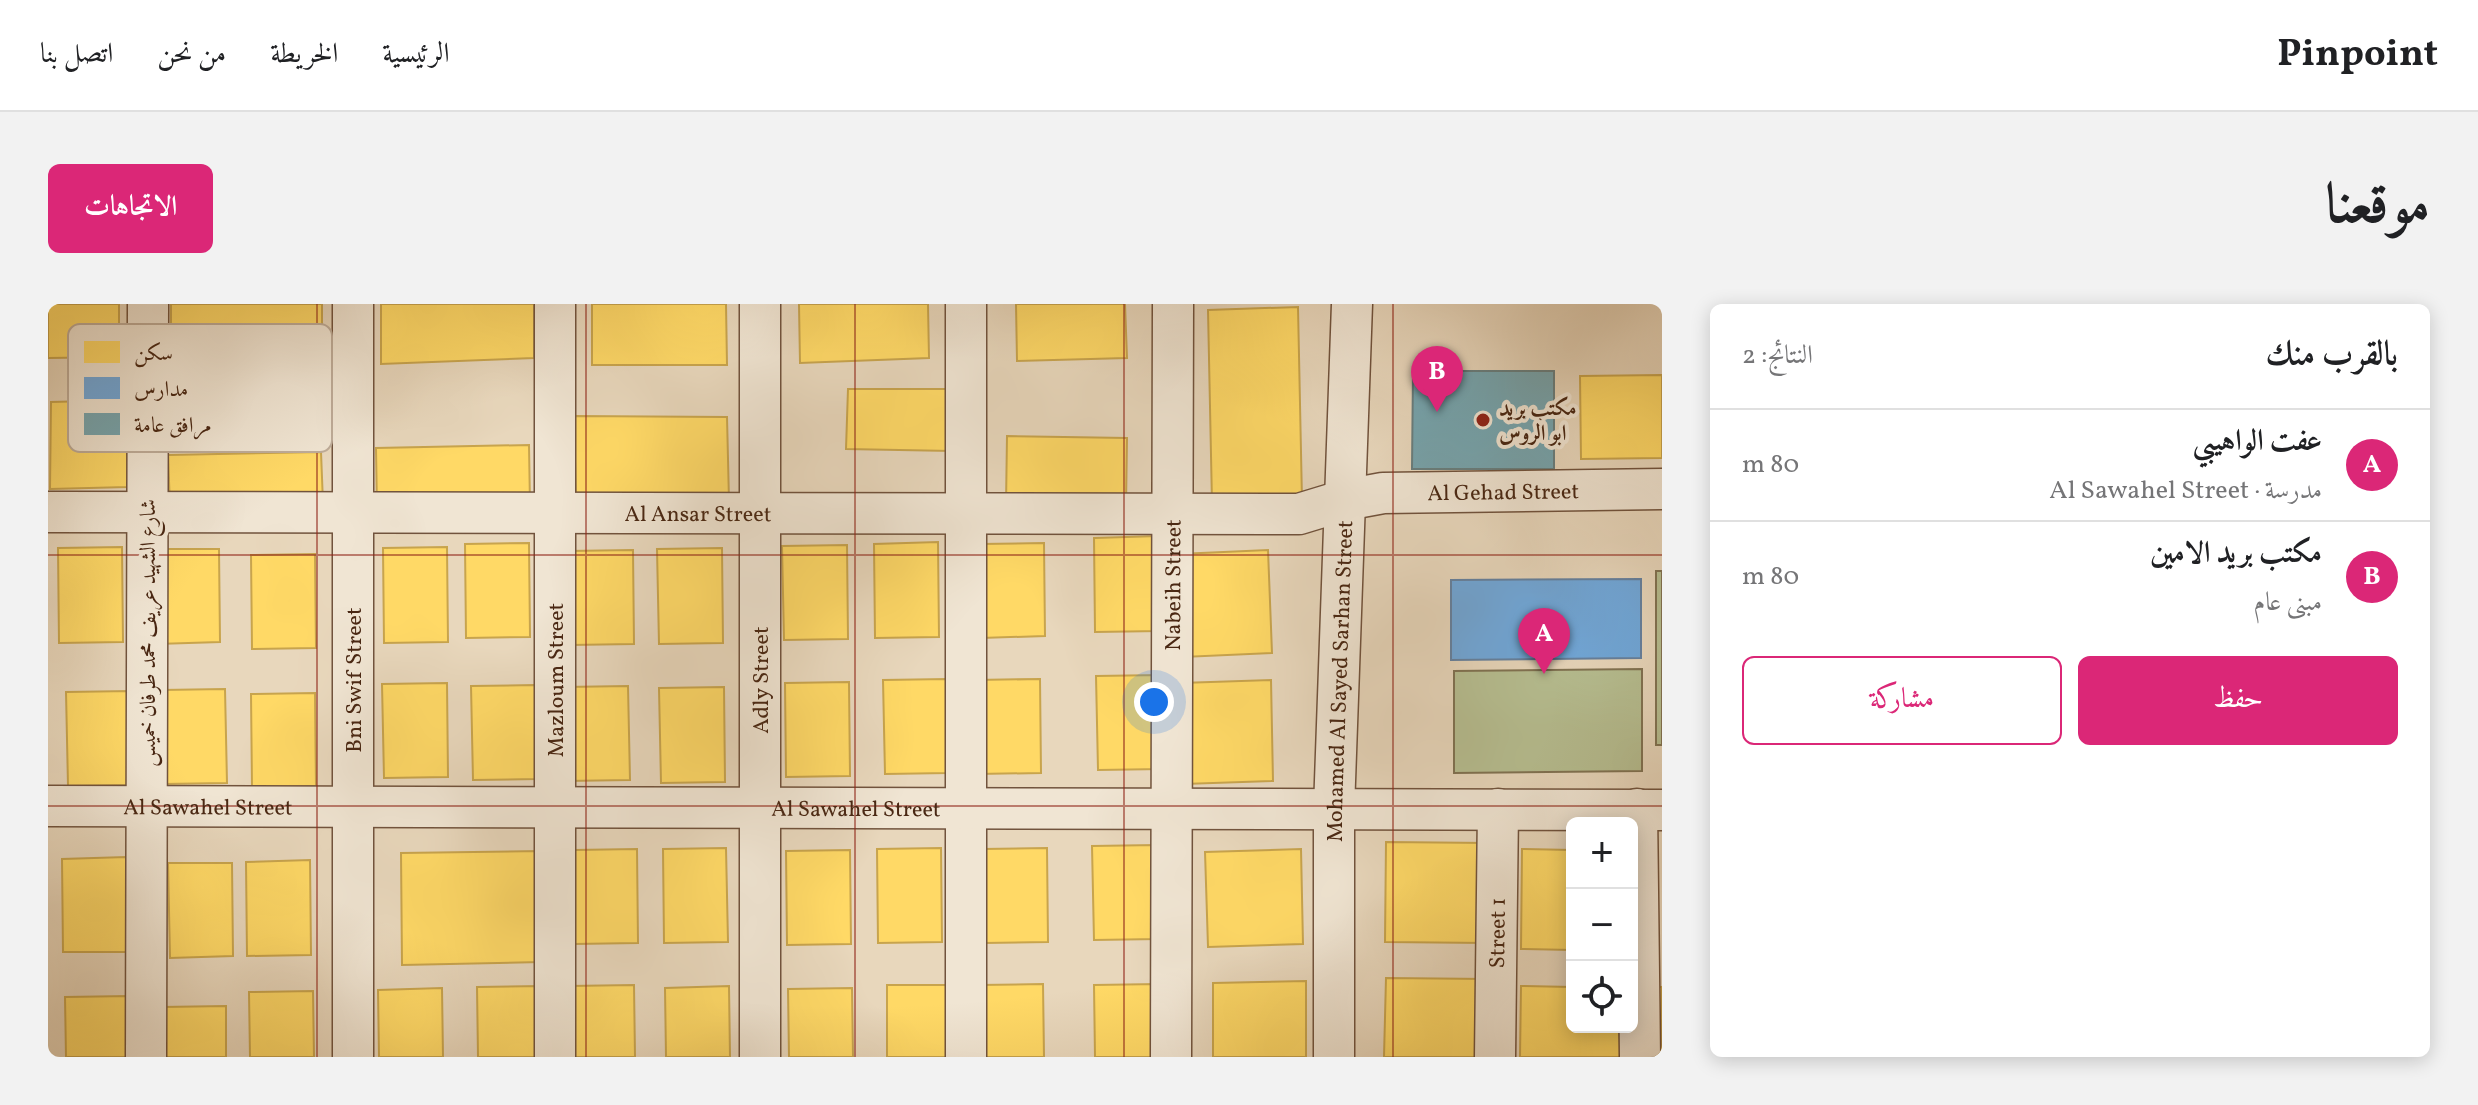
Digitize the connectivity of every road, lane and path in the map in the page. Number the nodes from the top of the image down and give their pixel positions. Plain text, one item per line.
1 (148, 304) edge
2 (353, 304) edge
3 (555, 304) edge
4 (760, 304) edge
5 (966, 304) edge
6 (1173, 304) edge
7 (1352, 304) edge
8 (148, 324) edge
9 (147, 452) edge
10 (1662, 489) edge
11 (1345, 500) junction
12 (48, 512) edge
13 (147, 512) junction
14 (353, 513) junction
15 (555, 513) junction
16 (760, 514) junction
17 (966, 514) junction
18 (1172, 515) junction
19 (48, 806) edge
20 (147, 807) junction
21 (353, 807) junction
22 (555, 807) junction
23 (760, 808) junction
24 (966, 808) junction
25 (1172, 809) junction
26 (1334, 809) junction
27 (1498, 809) junction
28 (1650, 809) edge
29 (146, 1057) edge
30 (353, 1057) edge
31 (555, 1057) edge
32 (760, 1057) edge
33 (966, 1057) edge
34 (1171, 1057) edge
35 (1334, 1057) edge
36 (1495, 1057) edge
37 (1640, 1057) edge

1 - 8 street, شارع الشهيد عريف محمد طرفان خميس
2 - 14 street, Bni Swif Street
3 - 15 street, Mazloum Street
4 - 16 street, Adly Street
5 - 17 street
6 - 18 street, Nabeih Street
7 - 11 street, Mohamed Al Sayed Sarhan Street
9 - 13 street, شارع الشهيد عريف محمد طرفان خميس
10 - 11 street, Al Gehad Street
11 - 18 street, Al Ansar Street
11 - 26 street, Mohamed Al Sayed Sarhan Street
12 - 13 street, Al Ansar Street
13 - 14 street, Al Ansar Street
13 - 20 street, شارع الشهيد عريف محمد طرفان خميس
14 - 15 street, Al Ansar Street
14 - 21 street, Bni Swif Street
15 - 16 street, Al Ansar Street
15 - 22 street, Mazloum Street
16 - 17 street, Al Ansar Street
16 - 23 street, Adly Street
17 - 18 street, Al Ansar Street
17 - 24 street
18 - 25 street, Nabeih Street
19 - 20 street, Al Sawahel Street
20 - 21 street, Al Sawahel Street
20 - 29 street, شارع الشهيد عريف محمد طرفان خميس
21 - 22 street, Al Sawahel Street
21 - 30 street, Bni Swif Street
22 - 23 street, Al Sawahel Street
22 - 31 street, Mazloum Street
23 - 24 street, Al Sawahel Street
23 - 32 street, Adly Street
24 - 25 street, Al Sawahel Street
24 - 33 street
25 - 26 street, Al Sawahel Street
25 - 34 street, Nabeih Street
26 - 27 street, Al Sawahel Street
26 - 35 street, Mohamed Al Sayed Sarhan Street
27 - 28 street, Al Sawahel Street
27 - 36 street, Street 1
28 - 37 street

